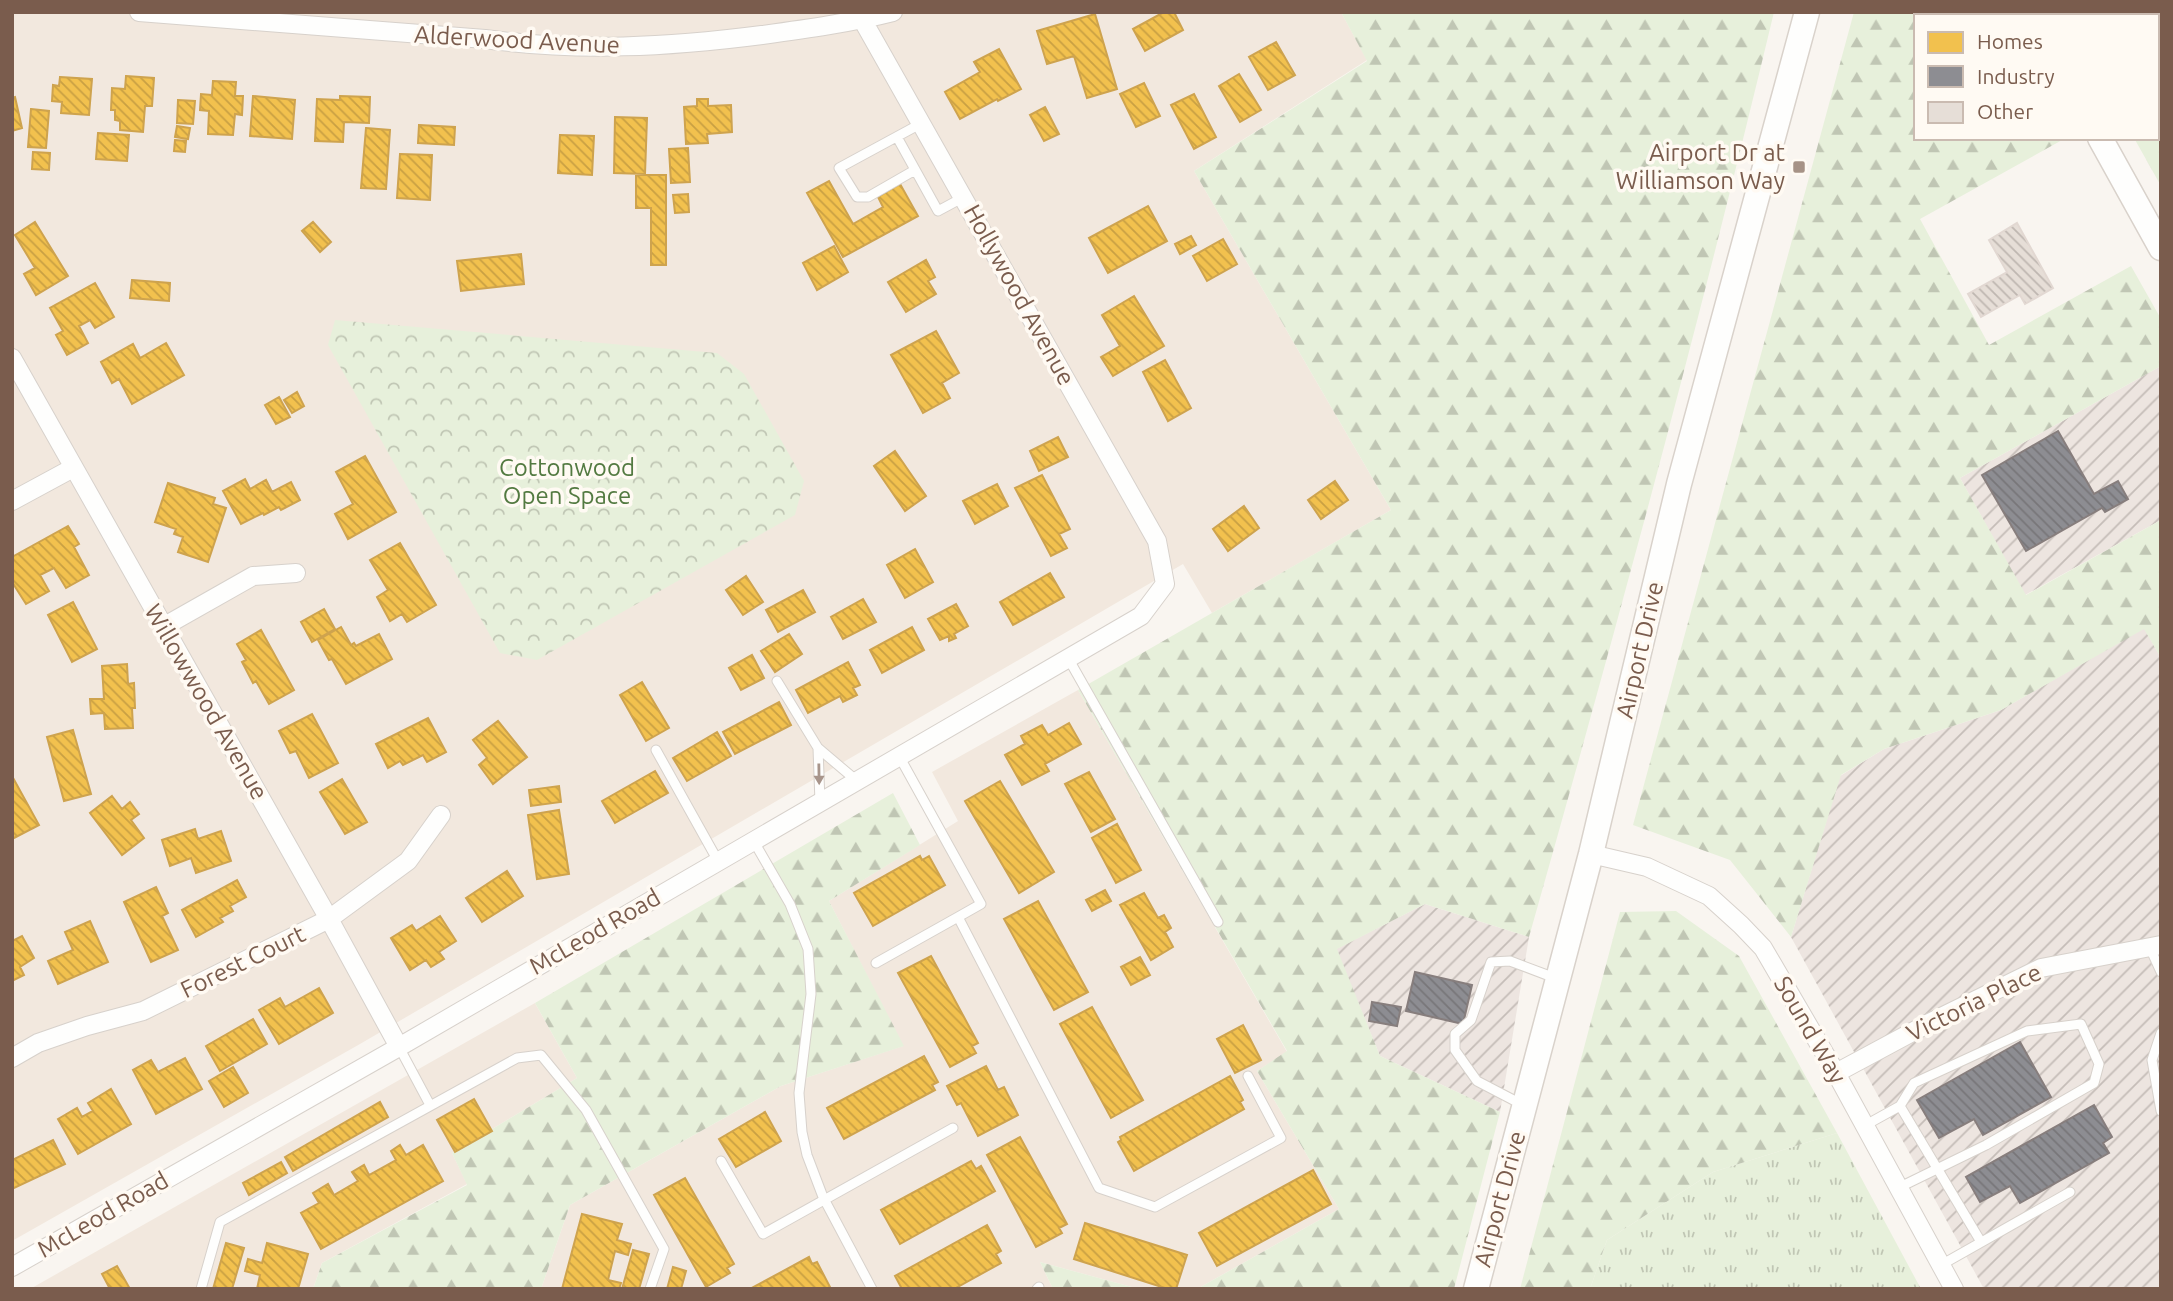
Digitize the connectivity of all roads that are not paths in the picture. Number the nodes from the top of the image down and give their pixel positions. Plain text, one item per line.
1 (139, 12) edge
2 (893, 12) edge
3 (1807, 12) edge
4 (860, 16) edge
5 (922, 123) junction
6 (897, 137) junction
7 (2100, 140) edge
8 (915, 170) junction
9 (964, 197) junction
10 (2161, 248) edge
11 (12, 358) edge
12 (73, 468) junction
13 (12, 501) edge
14 (296, 573) dead end
15 (1165, 584) joint
16 (163, 626) junction
17 (1068, 659) junction
18 (777, 681) dead end
19 (818, 748) junction
20 (656, 750) dead end
21 (898, 756) junction
22 (857, 781) junction
23 (820, 802) junction
24 (441, 815) dead end
25 (753, 840) junction
26 (1591, 854) junction
27 (718, 861) junction
28 (958, 917) junction
29 (330, 919) junction
30 (1218, 922) dead end
31 (2155, 946) edge
32 (876, 963) dead end
33 (2161, 972) edge
34 (1558, 979) junction
35 (2161, 1033) edge
36 (399, 1047) junction
37 (12, 1058) edge
38 (1836, 1073) junction
39 (1248, 1076) dead end
40 (430, 1105) junction
41 (1524, 1106) junction
42 (1900, 1106) junction
43 (2161, 1111) edge
44 (1864, 1126) junction
45 (953, 1128) dead end
46 (721, 1161) dead end
47 (1937, 1169) junction
48 (1898, 1188) junction
49 (2070, 1192) dead end
50 (824, 1200) junction
51 (1981, 1242) junction
52 (1941, 1265) junction
53 (12, 1267) edge
54 (201, 1289) edge
55 (650, 1289) edge
56 (872, 1289) edge
57 (1476, 1289) edge
58 (1954, 1289) edge

1 - 4 street, Alderwood Avenue
2 - 4 street, Alderwood Avenue
3 - 26 main road, Airport Drive
4 - 5 street, Hollywood Avenue
5 - 6 lane
5 - 9 street, Hollywood Avenue
6 - 8 lane
6 - 8 lane
7 - 10 main road
8 - 9 lane
9 - 15 street, Hollywood Avenue
11 - 12 street, Willowwood Avenue
12 - 13 street
12 - 16 street, Willowwood Avenue
14 - 16 street
15 - 17 street, McLeod Road
16 - 29 street, Willowwood Avenue
17 - 21 street, McLeod Road
17 - 30 lane
18 - 19 lane
19 - 22 lane
19 -> 23 lane
20 - 27 lane
21 - 22 street, McLeod Road
21 - 28 lane
22 - 23 street, McLeod Road
23 - 25 street, McLeod Road
24 - 29 street, Forest Court
25 - 27 street, McLeod Road
25 - 50 lane
26 - 34 main road, Airport Drive
26 - 38 street, Sound Way
27 - 36 street, McLeod Road
28 - 32 lane
28 - 39 lane
29 - 36 street, Willowwood Avenue
29 - 37 street, Forest Court
31 - 33 lane
31 - 38 street, Victoria Place
34 - 41 main road, Airport Drive
34 - 41 lane
35 - 43 lane
36 - 40 lane
36 - 53 street, McLeod Road
38 - 44 street, Sound Way
40 - 54 lane
40 - 55 lane
41 - 57 main road, Airport Drive
42 - 44 lane
42 - 47 lane
42 - 47 lane
44 - 48 street, Sound Way
45 - 50 lane
46 - 50 lane
47 - 48 lane
47 - 51 lane
48 - 52 street, Sound Way
49 - 51 lane
50 - 56 lane
51 - 52 lane
52 - 58 street, Sound Way

